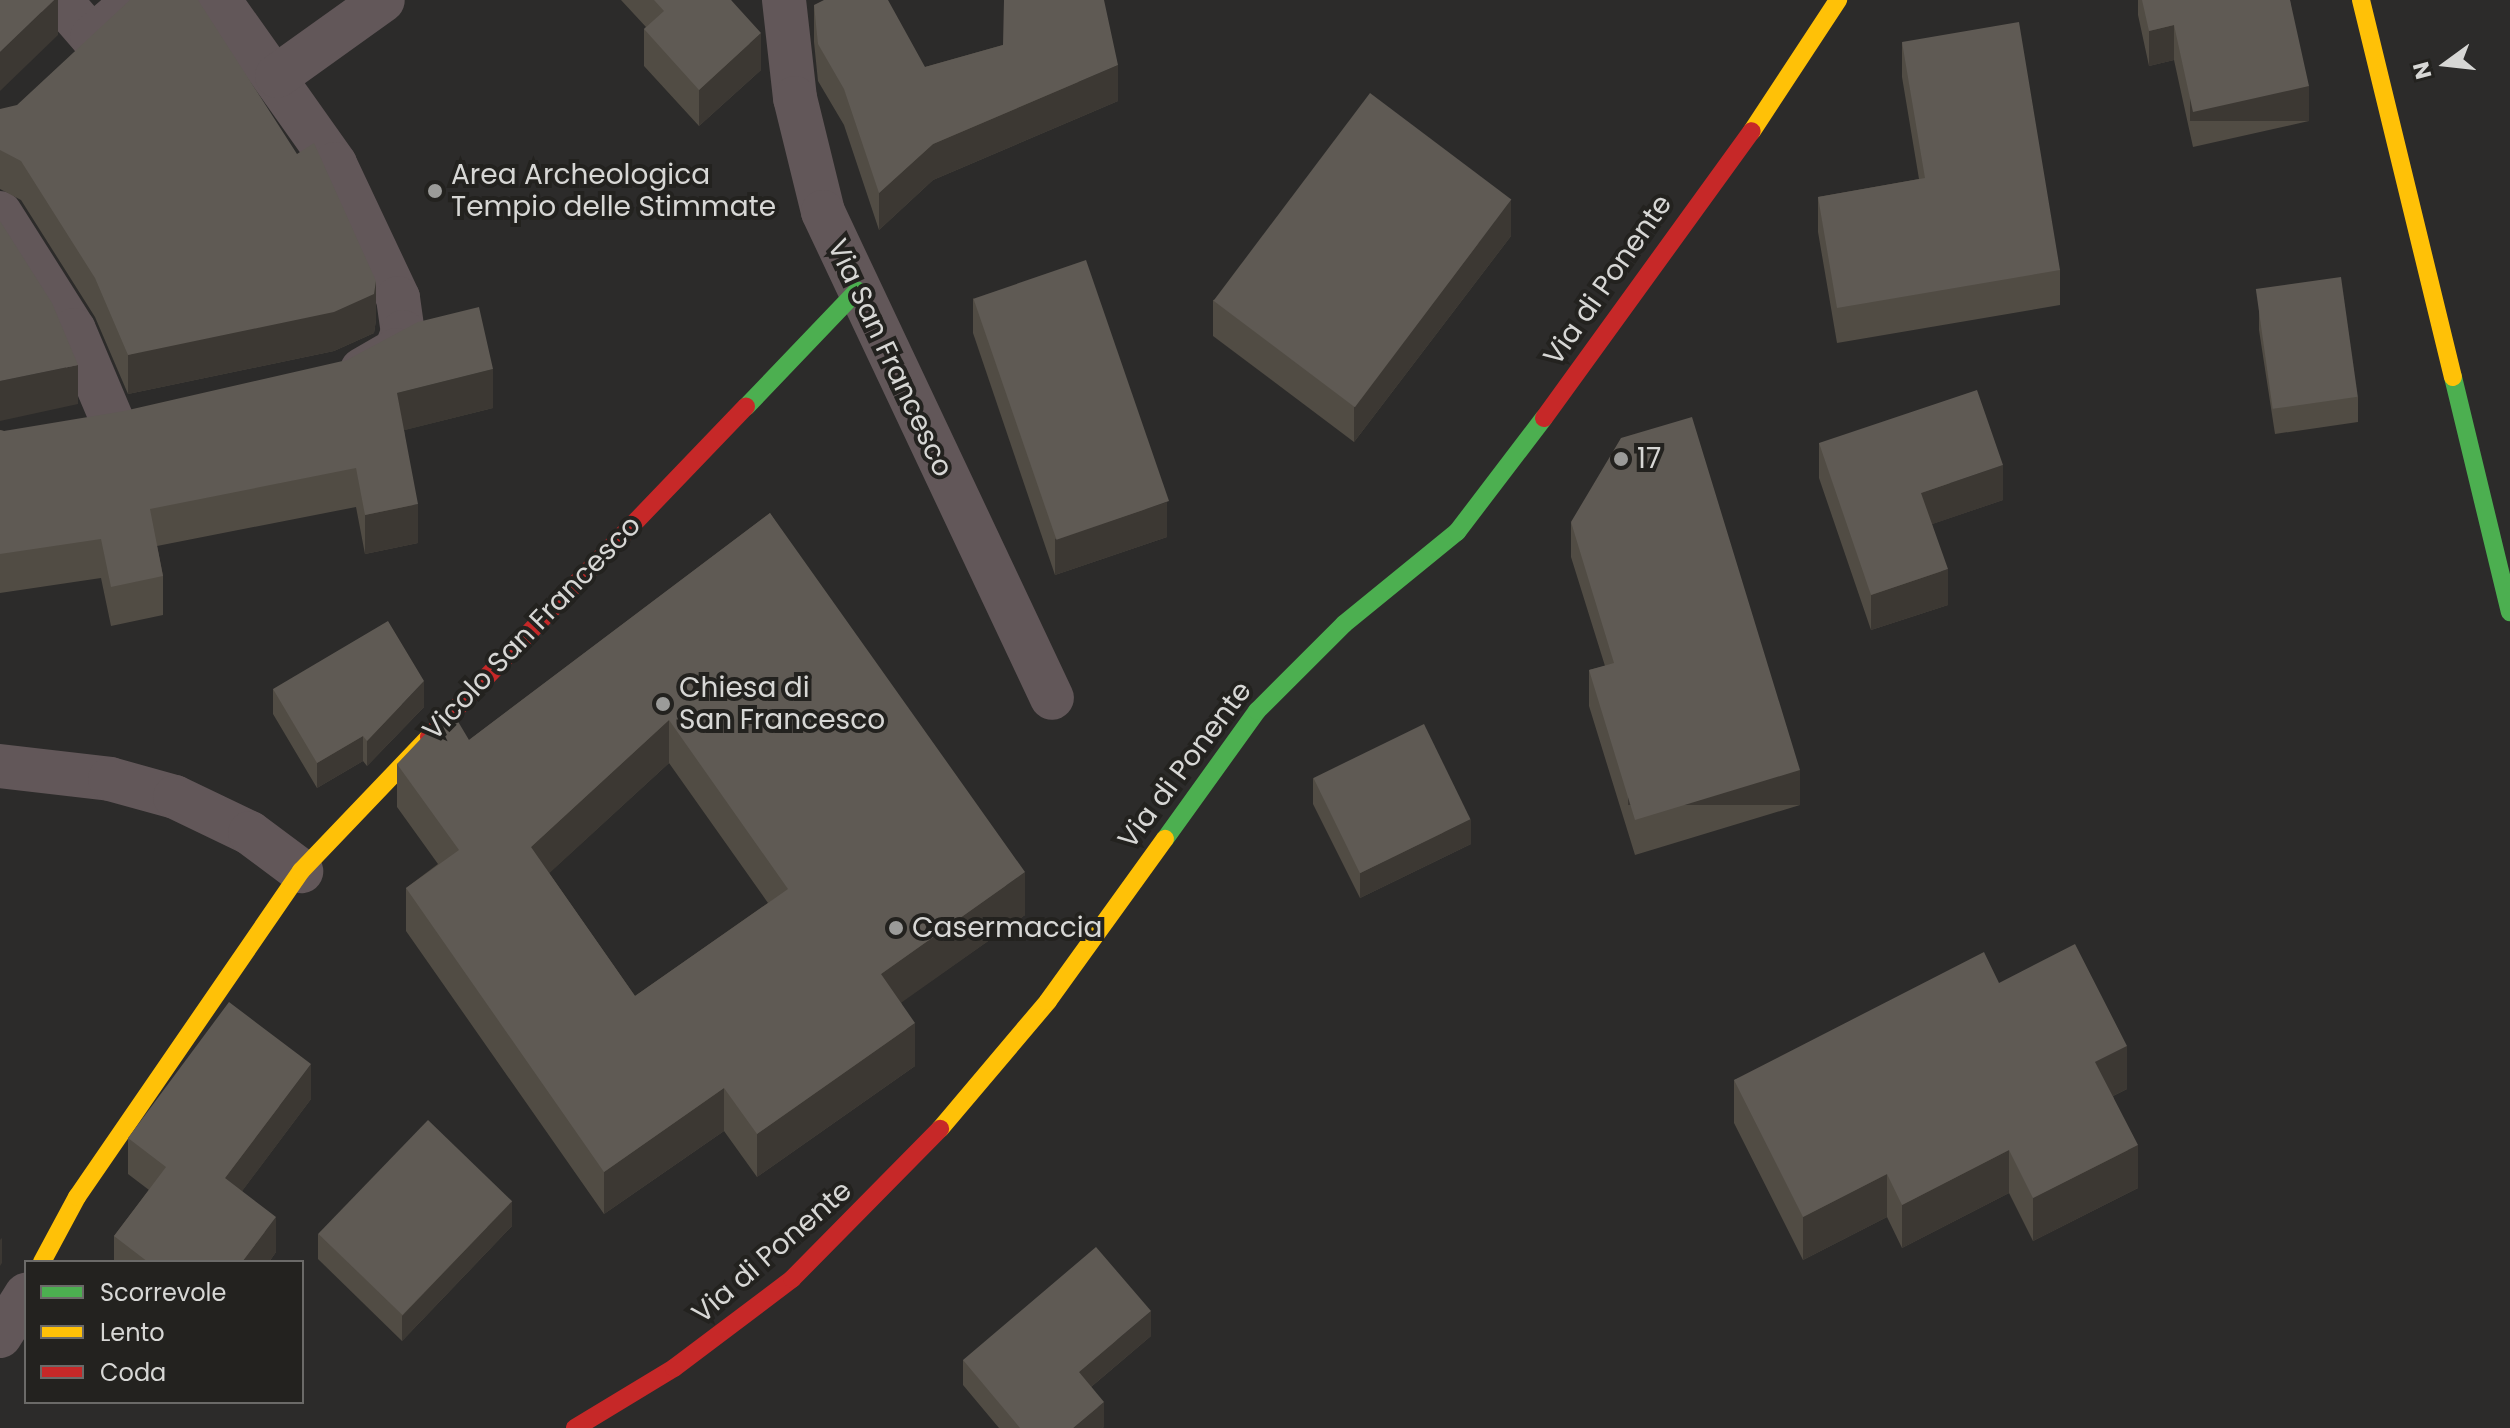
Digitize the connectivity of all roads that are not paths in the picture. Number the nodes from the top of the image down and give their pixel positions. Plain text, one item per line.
1 (60, 0) edge
2 (135, 0) edge
3 (219, 0) edge
4 (383, 0) edge
5 (784, 0) edge
6 (1838, 0) edge
7 (2361, 0) edge
8 (92, 37) junction
9 (61, 67) edge
10 (277, 76) junction
11 (0, 213) edge
12 (857, 291) junction
13 (327, 379) edge
14 (160, 416) edge
15 (115, 427) junction
16 (70, 434) edge
17 (2510, 612) edge
18 (1052, 698) dead end
19 (0, 766) edge
20 (301, 871) junction
21 (43, 1260) edge
22 (24, 1298) edge
23 (0, 1336) edge
24 (575, 1428) edge

1 - 8 street
2 - 8 street
3 - 10 street
4 - 10 street
5 - 12 street, Via San Francesco
6 - 24 main road, Via di Ponente
7 - 17 main road
8 - 9 street
10 - 13 street
11 - 15 street
12 - 18 street, Via San Francesco
12 - 20 main road, Vicolo San Francesco
14 - 15 street
15 - 16 street
19 - 20 street
20 - 21 main road, Vicolo San Francesco
22 - 23 street

